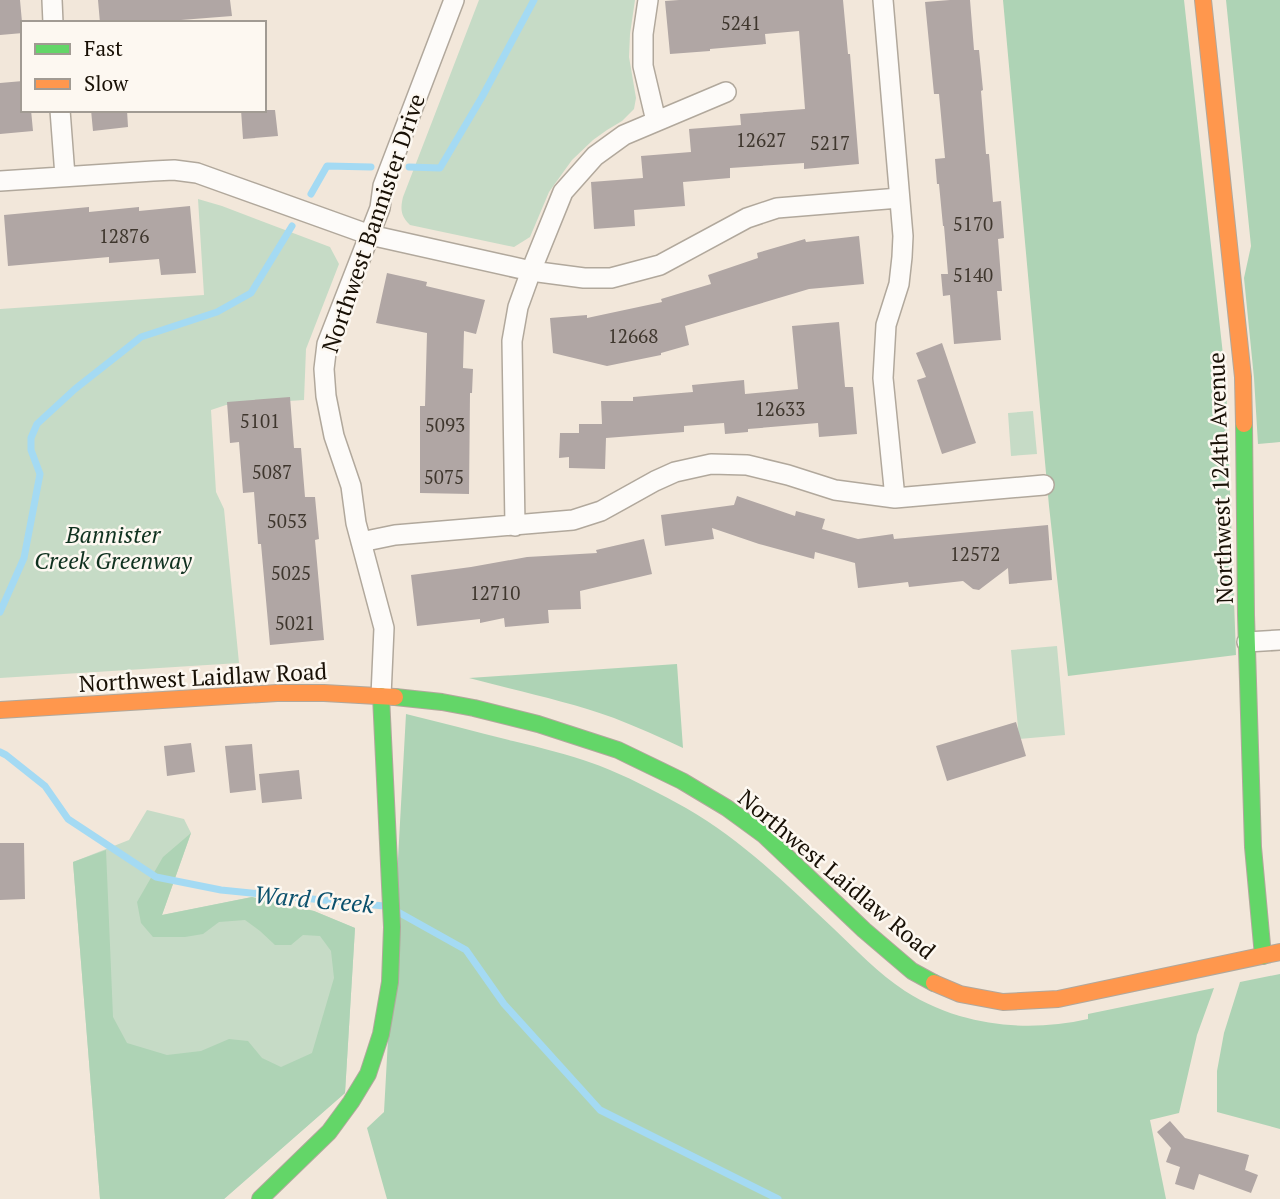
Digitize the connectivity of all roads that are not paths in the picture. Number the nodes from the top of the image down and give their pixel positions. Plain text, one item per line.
1 (51, 0) edge
2 (454, 0) edge
3 (648, 0) edge
4 (883, 0) edge
5 (1203, 0) edge
6 (53, 21) edge
7 (726, 92) dead end
8 (60, 112) edge
9 (656, 121) junction
10 (65, 176) junction
11 (0, 181) edge
12 (899, 198) junction
13 (370, 235) junction
14 (531, 271) junction
15 (1044, 485) dead end
16 (895, 498) junction
17 (515, 526) junction
18 (360, 542) junction
19 (1280, 640) edge
20 (1247, 642) junction
21 (381, 696) junction
22 (0, 710) edge
23 (1280, 952) edge
24 (1263, 956) junction
25 (260, 1199) edge

1 - 6 street
2 - 13 street, Northwest Bannister Drive
3 - 9 street
4 - 12 street
5 - 20 street, Northwest 124th Avenue
7 - 9 street
8 - 10 street
9 - 14 street
10 - 11 street
10 - 13 street
12 - 14 street
12 - 16 street
13 - 14 street
13 - 18 street, Northwest Bannister Drive
14 - 17 street
15 - 16 street
16 - 17 street
17 - 18 street
18 - 21 street, Northwest Bannister Drive
19 - 20 street
20 - 24 street, Northwest 124th Avenue
21 - 22 street, Northwest Laidlaw Road
21 - 24 street, Northwest Laidlaw Road
21 - 25 street
23 - 24 street, Northwest Laidlaw Road

